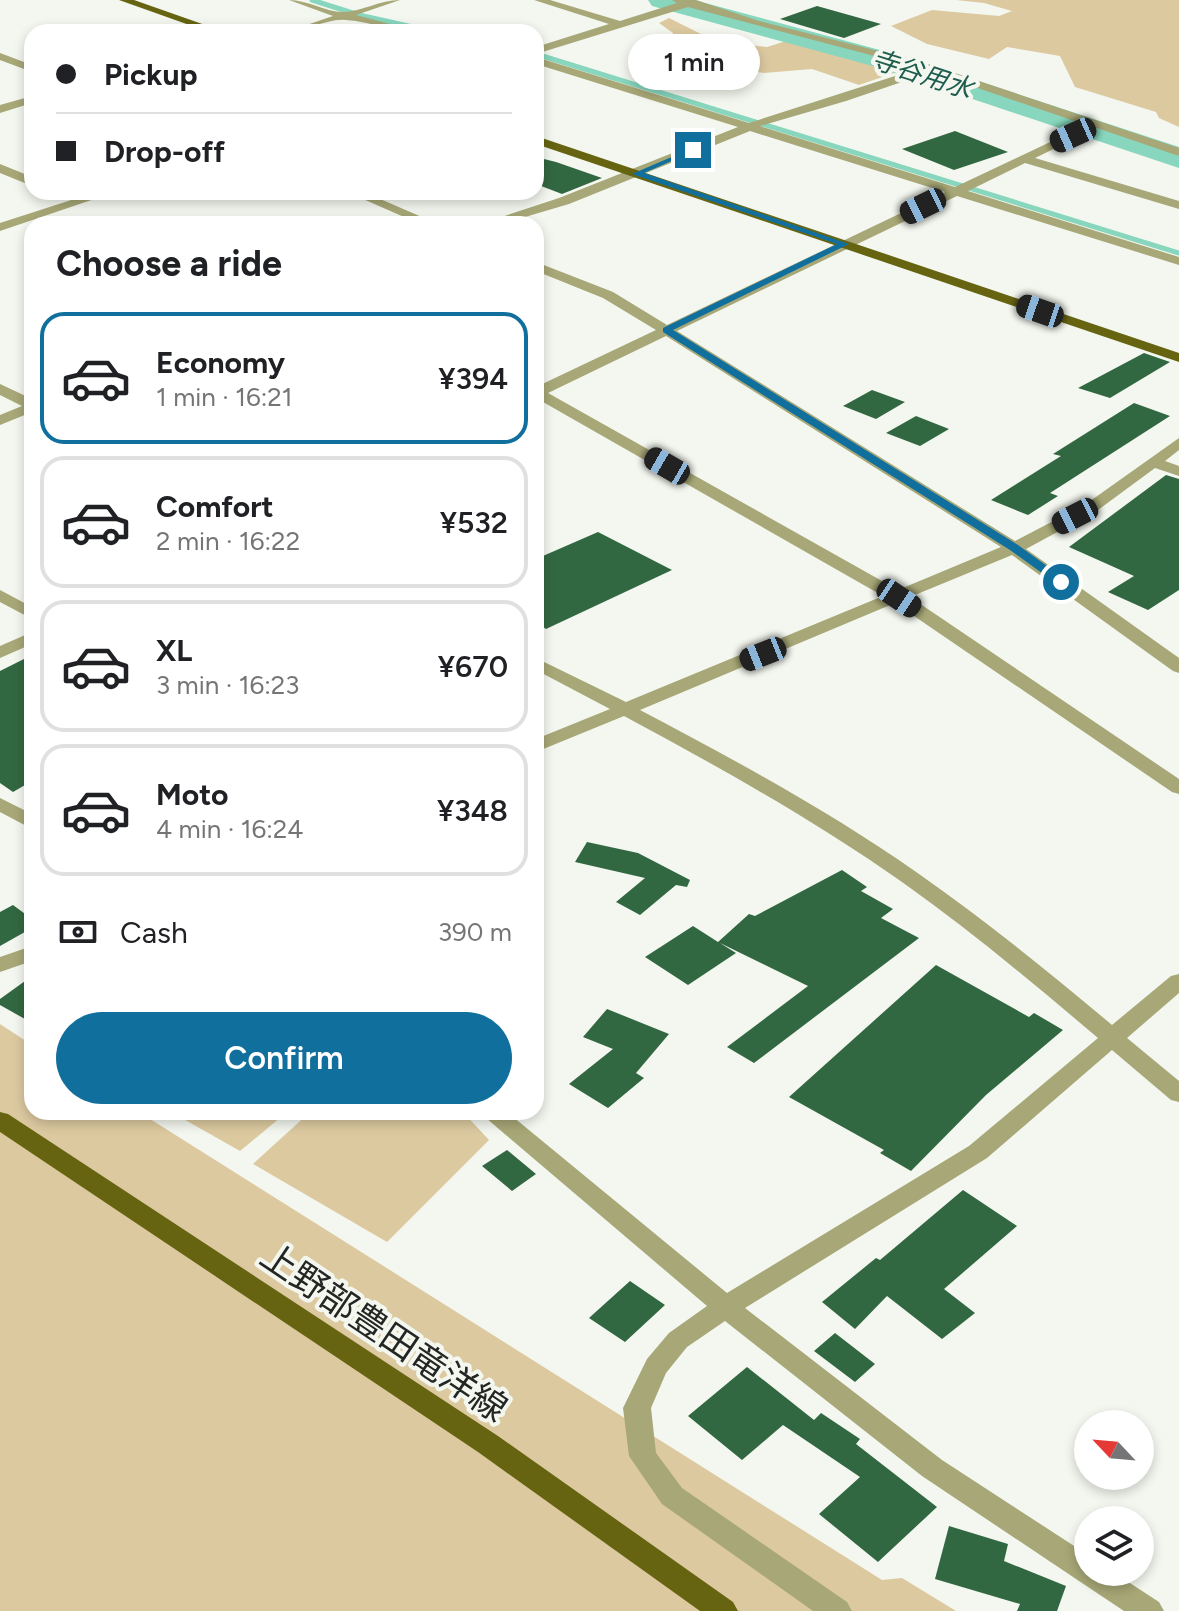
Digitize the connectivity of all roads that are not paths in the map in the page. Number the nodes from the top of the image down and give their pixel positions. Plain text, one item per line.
1 (124, 0) edge
2 (294, 0) edge
3 (395, 0) edge
4 (539, 0) edge
5 (704, 0) edge
6 (681, 1) edge
7 (344, 16) junction
8 (196, 24) edge
9 (318, 24) edge
10 (380, 24) edge
11 (620, 24) junction
12 (544, 48) edge
13 (0, 56) edge
14 (544, 63) edge
15 (24, 66) edge
16 (931, 68) junction
17 (24, 102) edge
18 (0, 109) edge
19 (1099, 123) junction
20 (749, 127) junction
21 (544, 143) edge
22 (1179, 152) edge
23 (1022, 158) junction
24 (0, 168) edge
25 (636, 174) junction
26 (24, 178) edge
27 (953, 191) junction
28 (74, 200) edge
29 (85, 200) edge
30 (372, 200) edge
31 (79, 202) junction
32 (1179, 205) edge
33 (40, 215) joint
34 (37, 216) edge
35 (412, 216) edge
36 (514, 216) edge
37 (24, 220) edge
38 (0, 227) edge
39 (845, 244) junction
40 (1179, 261) edge
41 (544, 269) edge
42 (666, 330) junction
43 (1179, 358) edge
44 (544, 388) edge
45 (0, 389) edge
46 (544, 397) edge
47 (24, 402) edge
48 (24, 410) edge
49 (0, 420) edge
50 (1179, 443) edge
51 (1155, 463) junction
52 (1179, 471) edge
53 (1014, 548) junction
54 (0, 595) edge
55 (899, 598) junction
56 (24, 609) edge
57 (24, 641) edge
58 (0, 653) edge
59 (544, 667) edge
60 (1179, 667) edge
61 (627, 710) junction
62 (544, 743) edge
63 (1179, 788) edge
64 (0, 804) edge
65 (24, 818) edge
66 (24, 956) edge
67 (0, 965) edge
68 (1179, 981) edge
69 (1112, 1038) junction
70 (1179, 1094) edge
71 (0, 1120) edge
72 (501, 1120) edge
73 (726, 1307) junction
74 (1074, 1562) edge
75 (1111, 1586) edge
76 (723, 1611) edge
77 (837, 1611) edge
78 (1149, 1611) edge

1 - 8 main road
2 - 7 street
3 - 7 street
4 - 11 street
5 - 6 street
6 - 11 street
6 - 16 street
7 - 9 street
7 - 10 street
11 - 12 street
13 - 15 street
14 - 20 street
16 - 19 street
16 - 20 street
17 - 18 street
19 - 22 street
19 - 23 street
20 - 25 street
20 - 27 street
21 - 25 main road
23 - 27 street
23 - 32 street
24 - 26 street
25 - 36 street
25 - 39 main road
27 - 39 street
27 - 40 street
28 - 31 street
29 - 31 street
30 - 35 street
31 - 33 street
33 - 34 street
37 - 38 street
39 - 42 street
39 - 43 main road
41 - 42 street
42 - 44 street
42 - 53 street
45 - 47 street
46 - 55 street
48 - 49 street
50 - 51 street
51 - 52 street
51 - 53 street
53 - 55 street
53 - 60 street
54 - 56 street
55 - 61 street
55 - 63 street
57 - 58 street
59 - 61 street
61 - 62 street
61 - 69 street
64 - 65 street
66 - 67 street
68 - 69 street
69 - 70 street
69 - 73 street
71 - 76 main road, 上野部豊田竜洋線
72 - 73 street
73 - 74 street
73 - 77 street
75 - 78 street

